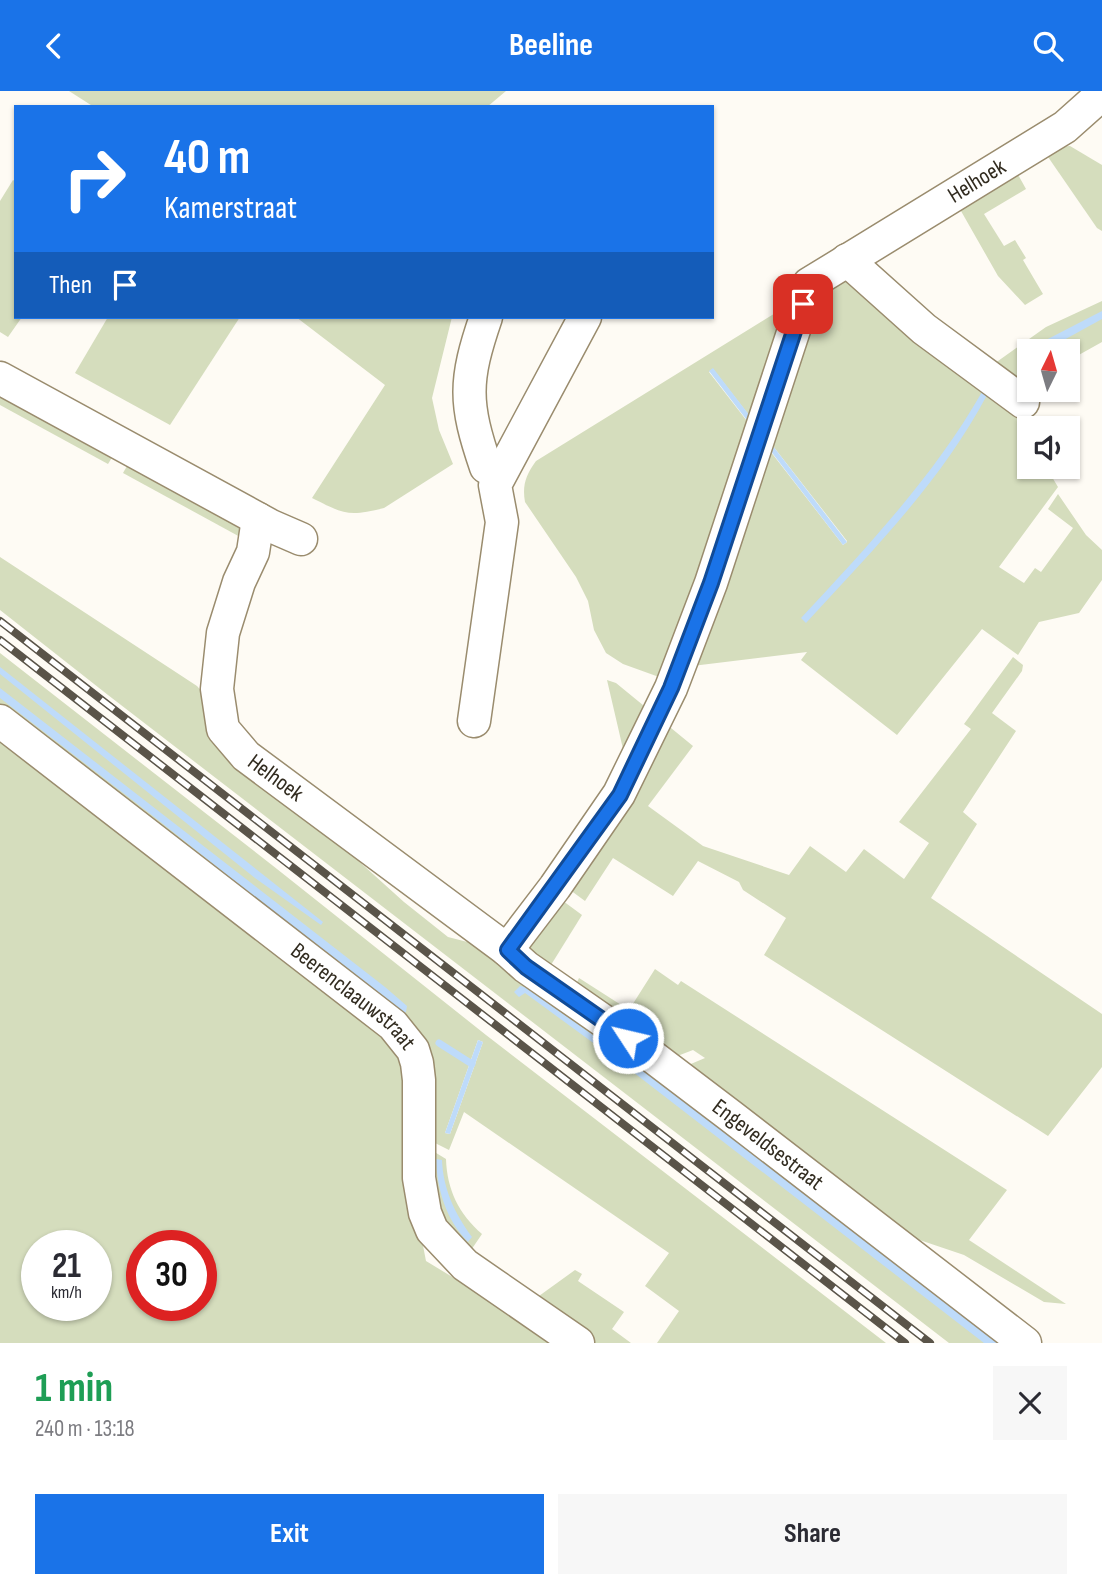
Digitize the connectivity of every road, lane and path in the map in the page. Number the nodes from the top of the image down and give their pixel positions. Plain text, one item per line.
1 (1102, 94) edge
2 (848, 260) junction
3 (485, 319) edge
4 (584, 319) edge
5 (0, 378) edge
6 (1017, 398) edge
7 (486, 467) dead end
8 (258, 519) junction
9 (301, 538) dead end
10 (0, 721) edge
11 (474, 721) dead end
12 (508, 950) junction
13 (578, 1343) edge
14 (1025, 1343) edge

1 - 2 street, Helhoek
2 - 6 street
2 - 12 street, Helhoek
3 - 7 street
4 - 11 street
5 - 8 street
8 - 9 street
8 - 12 street, Helhoek
10 - 13 street, Beerenclaauwstraat
12 - 14 street, Engeveldsestraat

